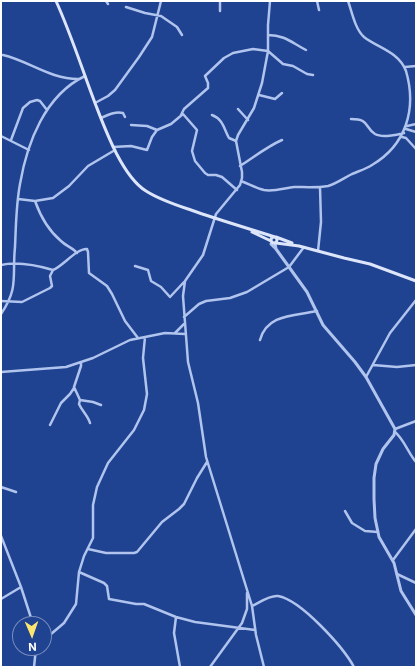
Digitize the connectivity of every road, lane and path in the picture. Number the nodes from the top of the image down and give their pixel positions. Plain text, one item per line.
1 (56, 1) edge
2 (161, 1) edge
3 (220, 1) edge
4 (270, 1) edge
5 (317, 1) edge
6 (348, 1) edge
7 (126, 7) dead end
8 (319, 10) dead end
9 (220, 11) dead end
10 (158, 15) junction
11 (182, 35) dead end
12 (268, 35) junction
13 (306, 50) dead end
14 (268, 51) junction
15 (3, 55) dead end
16 (416, 66) edge
17 (404, 67) junction
18 (313, 75) dead end
19 (85, 76) junction
20 (79, 79) junction
21 (282, 92) dead end
22 (259, 95) junction
23 (95, 103) junction
24 (238, 109) dead end
25 (47, 110) junction
26 (182, 115) junction
27 (212, 115) dead end
28 (125, 117) dead end
29 (101, 118) junction
30 (351, 119) dead end
31 (248, 120) junction
32 (416, 124) edge
33 (131, 125) dead end
34 (407, 126) junction
35 (157, 130) junction
36 (405, 131) junction
37 (416, 132) edge
38 (1, 136) edge
39 (401, 137) junction
40 (11, 140) junction
41 (282, 140) dead end
42 (236, 141) junction
43 (114, 148) junction
44 (416, 149) edge
45 (29, 150) junction
46 (240, 166) junction
47 (241, 181) junction
48 (320, 187) junction
49 (236, 190) junction
50 (18, 199) junction
51 (35, 201) junction
52 (214, 218) junction
53 (244, 227) junction
54 (276, 237) junction
55 (274, 242) junction
56 (300, 246) junction
57 (304, 247) junction
58 (318, 251) junction
59 (77, 253) junction
60 (14, 263) junction
61 (1, 265) edge
62 (135, 266) dead end
63 (289, 267) junction
64 (52, 270) junction
65 (185, 281) junction
66 (416, 281) edge
67 (416, 300) edge
68 (1, 302) edge
69 (9, 302) junction
70 (317, 311) junction
71 (1, 314) edge
72 (184, 317) junction
73 (184, 323) junction
74 (175, 334) junction
75 (185, 334) junction
76 (145, 337) junction
77 (138, 338) junction
78 (260, 340) dead end
79 (81, 363) junction
80 (373, 365) junction
81 (416, 365) edge
82 (1, 372) edge
83 (366, 378) junction
84 (74, 387) junction
85 (80, 400) junction
86 (101, 405) dead end
87 (416, 421) edge
88 (90, 423) dead end
89 (50, 424) dead end
90 (395, 430) junction
91 (207, 462) junction
92 (416, 462) edge
93 (1, 487) edge
94 (16, 492) dead end
95 (345, 511) dead end
96 (416, 529) edge
97 (378, 532) junction
98 (1, 536) edge
99 (88, 549) junction
100 (392, 560) junction
101 (79, 572) junction
102 (397, 574) junction
103 (416, 583) edge
104 (21, 587) junction
105 (247, 590) junction
106 (1, 599) edge
107 (252, 606) junction
108 (416, 615) edge
109 (30, 616) edge
110 (176, 616) junction
111 (240, 628) junction
112 (256, 630) junction
113 (52, 634) edge
114 (35, 656) edge
115 (179, 663) junction
116 (34, 667) edge
117 (176, 667) edge
118 (180, 667) edge
119 (210, 667) edge
120 (264, 667) edge
121 (354, 667) edge

1 - 19 main road
2 - 10 street
3 - 9 street
4 - 12 street
5 - 8 street
6 - 17 street
7 - 10 street
10 - 11 street
10 - 23 street
12 - 13 street
12 - 14 street
14 - 18 street
14 - 22 street
14 - 26 street
15 - 20 street
16 - 17 street
17 - 34 street
19 - 20 street
19 - 23 main road
20 - 25 street
21 - 22 street
22 - 31 street
23 - 29 main road
24 - 31 street
25 - 40 street
25 - 45 street
26 - 35 street
26 - 49 street
27 - 42 street
28 - 29 street
29 - 43 main road
30 - 36 street
31 - 42 street
32 - 34 street
33 - 35 street
34 - 36 street
35 - 43 street
36 - 37 street
36 - 39 street
38 - 40 street
39 - 44 street
39 - 48 street
40 - 45 street
41 - 46 street
42 - 46 street
43 - 51 street
43 - 52 main road
45 - 50 street
46 - 47 street
47 - 48 street
47 - 49 street
48 - 58 street
49 - 52 street
50 - 51 street
50 - 60 street
51 - 59 street
52 - 53 main road
52 - 65 street
53 - 54 main road
53 - 55 main road
54 - 55 main road
54 - 56 main road
55 - 56 main road
55 - 63 street
56 - 57 main road
57 - 58 main road
57 - 63 street
58 - 66 main road
59 - 64 street
59 - 77 street
60 - 61 street
60 - 64 street
60 - 69 street
62 - 65 street
63 - 70 street
63 - 72 street
64 - 69 street
65 - 72 street
67 - 80 street
68 - 69 street
69 - 71 street
70 - 78 street
70 - 83 street
72 - 73 street
73 - 74 street
73 - 75 street
74 - 75 street
74 - 76 street
75 - 91 street
76 - 77 street
76 - 99 street
77 - 79 street
79 - 82 street
79 - 84 street
80 - 81 street
80 - 83 street
83 - 90 street
84 - 85 street
84 - 89 street
85 - 86 street
85 - 88 street
87 - 90 street
90 - 92 street
90 - 97 street
91 - 99 street
91 - 105 street
93 - 94 street
95 - 97 street
96 - 100 street
97 - 100 street
98 - 104 street
99 - 101 street
100 - 102 street
101 - 110 street
101 - 113 street
102 - 103 street
102 - 108 street
104 - 106 street
104 - 109 street
105 - 107 street
105 - 111 street
107 - 112 street
107 - 121 street
110 - 111 street
110 - 115 street
111 - 112 street
111 - 119 street
112 - 120 street
114 - 116 street
115 - 117 street
115 - 118 street

